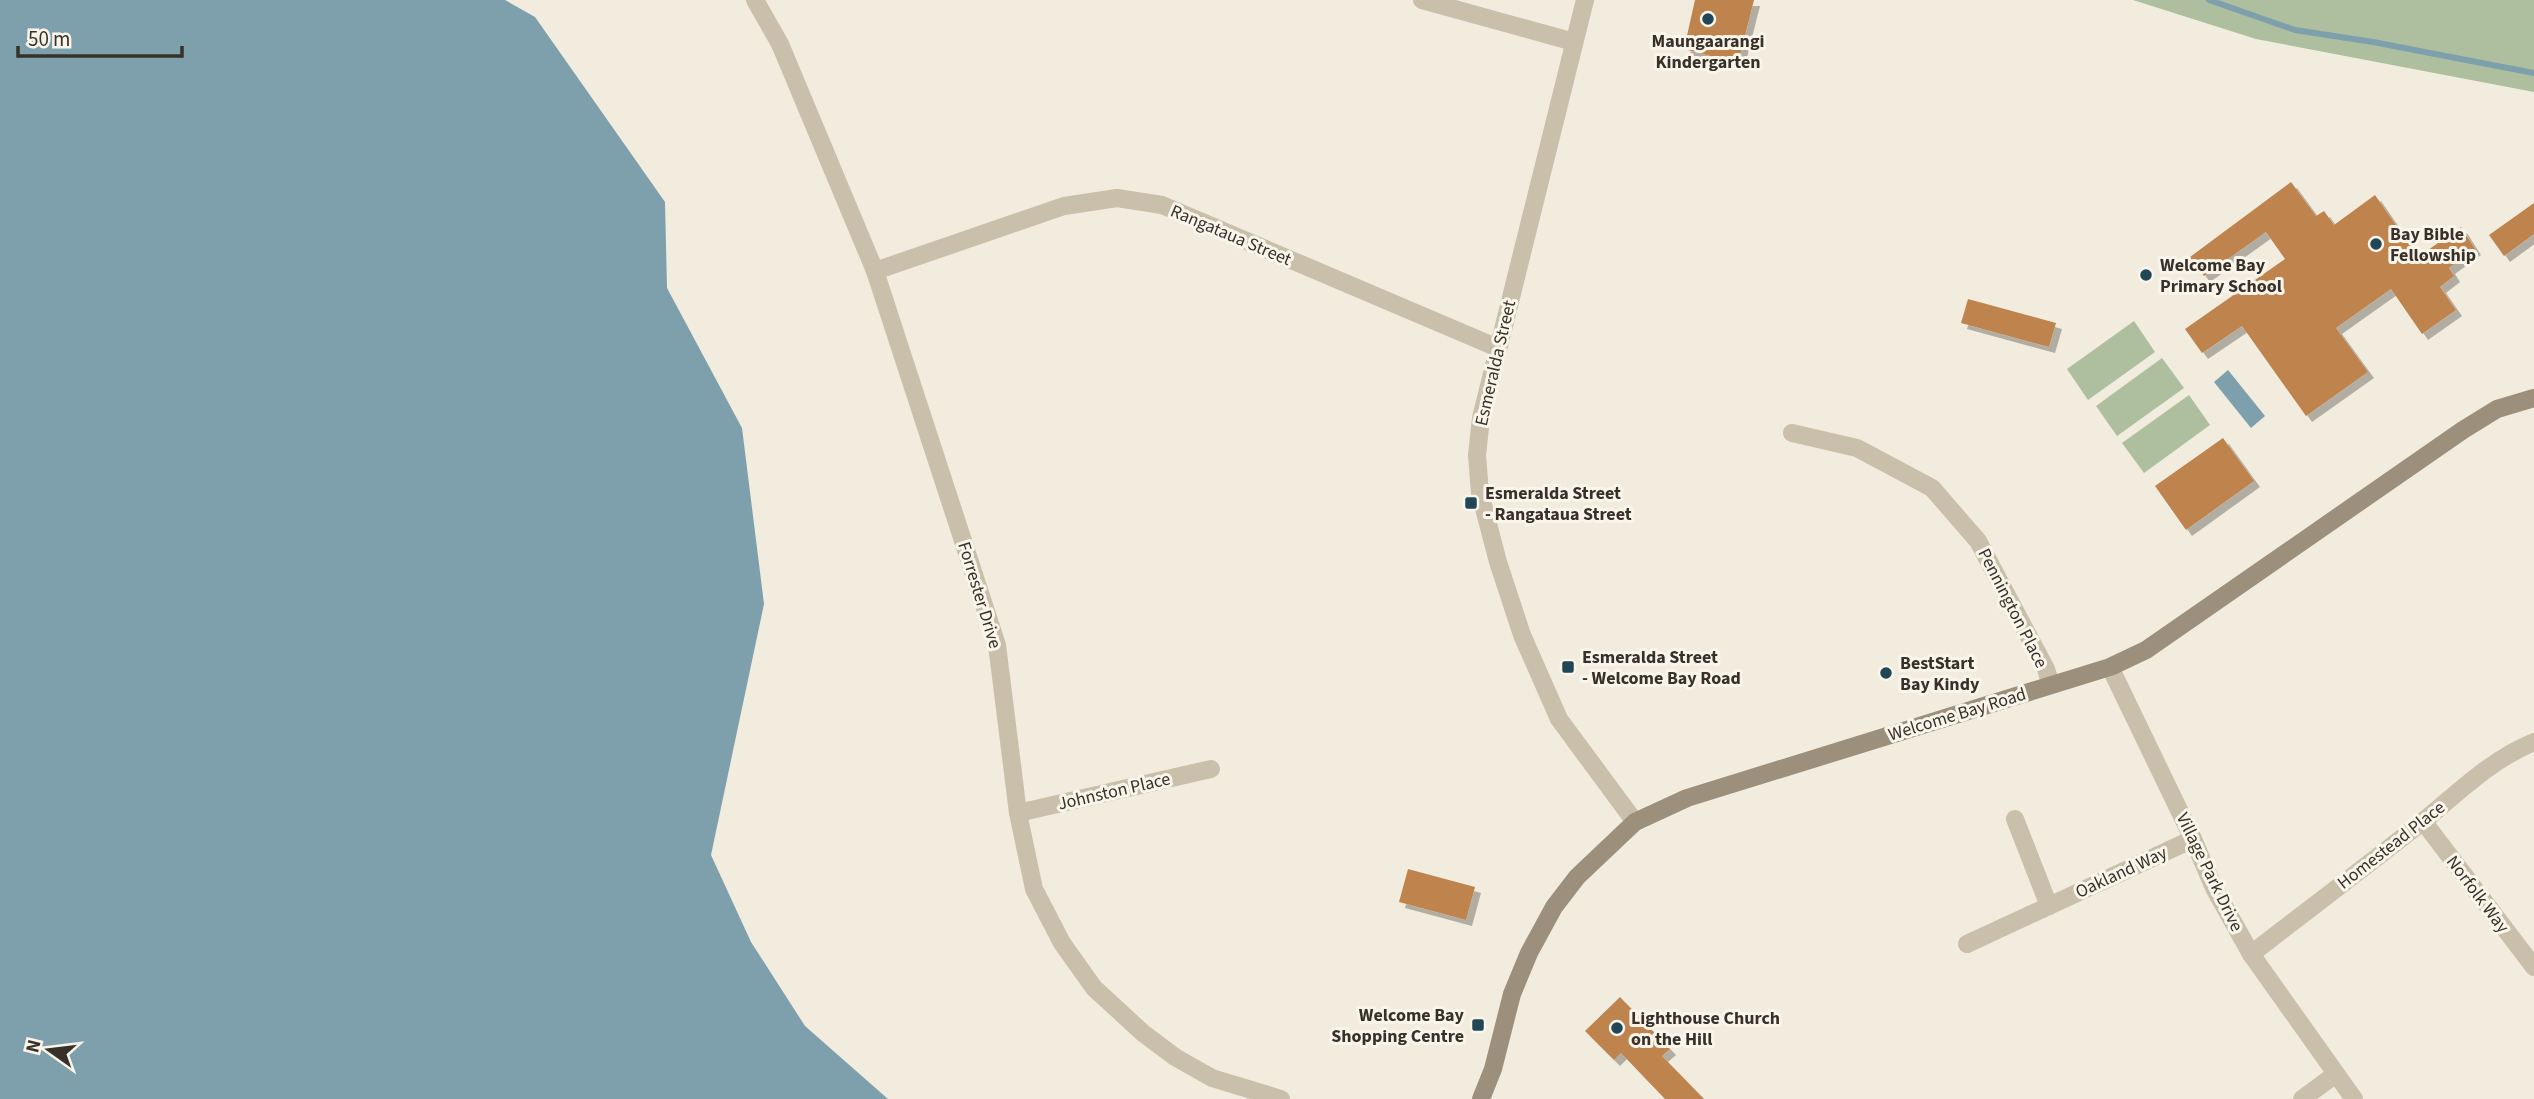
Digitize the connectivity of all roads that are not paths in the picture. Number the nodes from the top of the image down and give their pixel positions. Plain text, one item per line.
1 (756, 0) edge
2 (1422, 0) edge
3 (1585, 0) edge
4 (1574, 42) junction
5 (875, 271) junction
6 (1497, 348) junction
7 (2534, 398) edge
8 (1792, 433) dead end
9 (2110, 667) junction
10 (2051, 685) junction
11 (2534, 742) edge
12 (1211, 769) dead end
13 (1018, 813) junction
14 (2015, 819) dead end
15 (2423, 821) junction
16 (1634, 822) junction
17 (2193, 839) junction
18 (2049, 906) junction
19 (1967, 944) dead end
20 (2251, 954) junction
21 (2534, 967) edge
22 (2336, 1074) junction
23 (1282, 1099) edge
24 (1481, 1099) edge
25 (2302, 1099) edge
26 (2354, 1099) edge

1 - 5 street, Forrester Drive
2 - 4 street
3 - 4 street, Esmeralda Street
4 - 6 street, Esmeralda Street
5 - 6 street, Rangataua Street
5 - 13 street, Forrester Drive
6 - 16 street, Esmeralda Street
7 - 9 main road, Welcome Bay Road
8 - 10 street, Pennington Place
9 - 10 main road, Welcome Bay Road
9 - 17 street, Village Park Drive
10 - 16 main road, Welcome Bay Road
11 - 15 street, Homestead Place
12 - 13 street, Johnston Place
13 - 23 street, Forrester Drive
14 - 18 street
15 - 20 street, Homestead Place
15 - 21 street, Norfolk Way
16 - 24 main road, Welcome Bay Road
17 - 18 street, Oakland Way
17 - 20 street, Village Park Drive
18 - 19 street, Oakland Way
20 - 22 street, Village Park Drive
22 - 25 street
22 - 26 street, Village Park Drive

